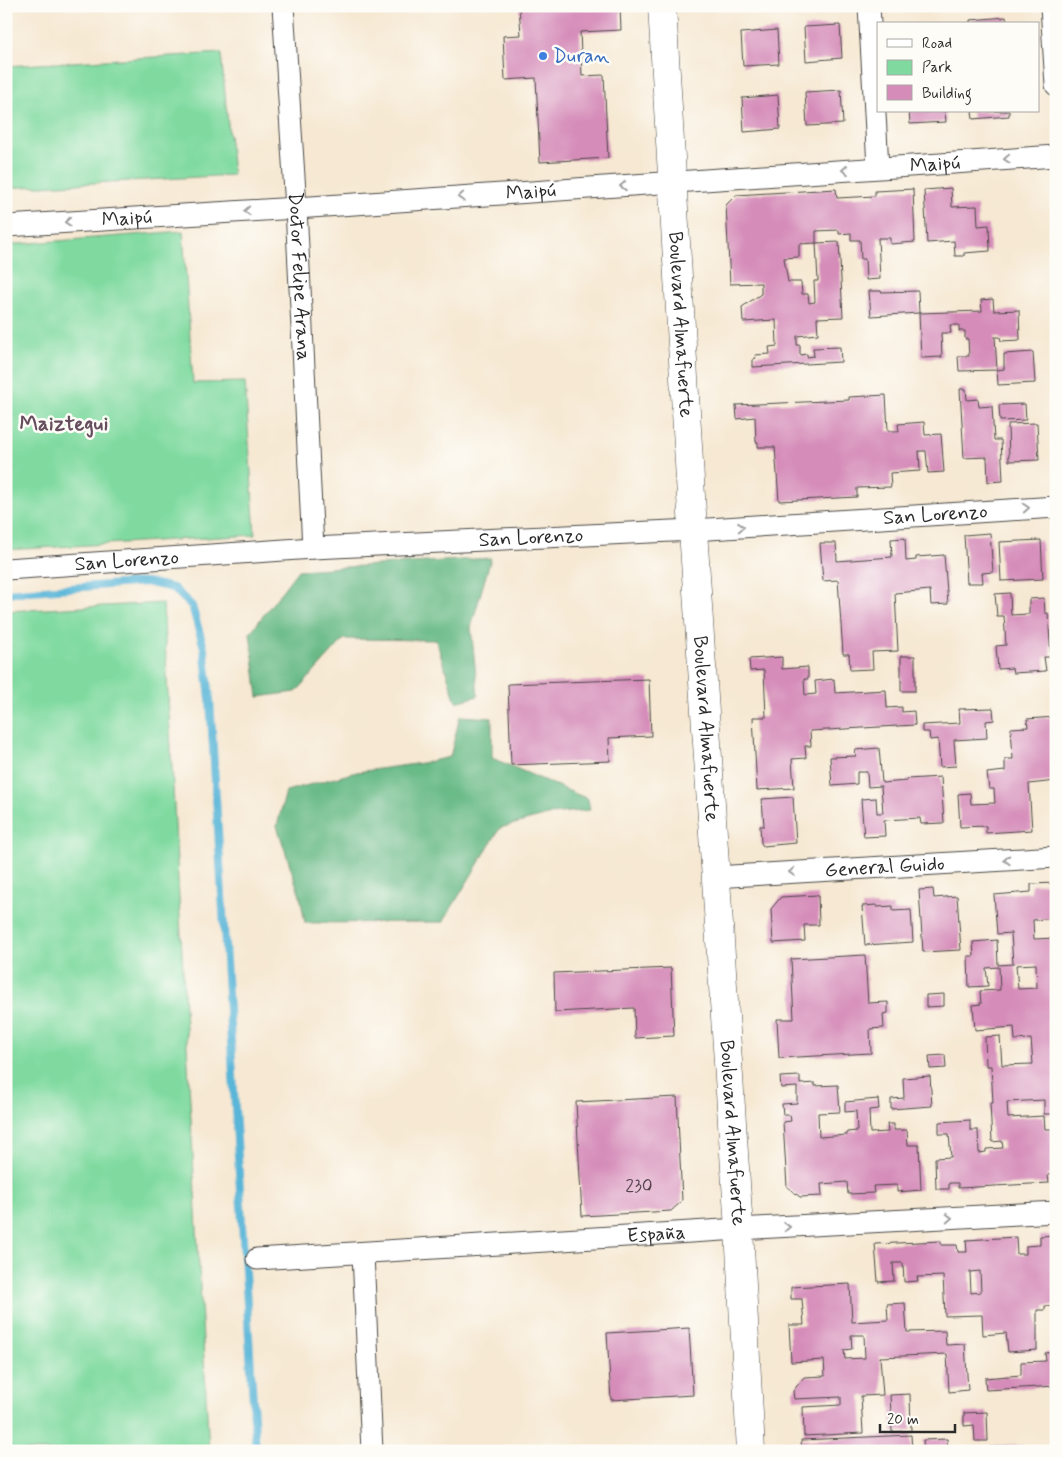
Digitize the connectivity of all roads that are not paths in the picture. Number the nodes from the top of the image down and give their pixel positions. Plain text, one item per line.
1 (284, 6) edge
2 (662, 6) edge
3 (869, 6) edge
4 (1051, 6) edge
5 (1056, 85) edge
6 (1056, 156) edge
7 (878, 168) junction
8 (672, 183) junction
9 (296, 208) junction
10 (6, 226) edge
11 (1056, 506) edge
12 (693, 530) junction
13 (313, 548) junction
14 (6, 569) edge
15 (1056, 857) edge
16 (714, 877) junction
17 (1056, 1212) edge
18 (738, 1229) junction
19 (363, 1254) junction
20 (257, 1259) dead end
21 (372, 1451) edge
22 (751, 1451) edge

1 - 9 street, Doctor Felipe Arana
2 - 8 main road, Boulevard Almafuerte
3 - 7 street
4 - 5 street
6 -> 7 street, Maipú
7 -> 8 street, Maipú
8 -> 9 street, Maipú
8 - 12 main road, Boulevard Almafuerte
9 -> 10 street, Maipú
9 - 13 street, Doctor Felipe Arana
12 -> 11 street, San Lorenzo
12 - 13 street, San Lorenzo
12 - 16 main road, Boulevard Almafuerte
13 - 14 street, San Lorenzo
15 -> 16 street, General Guido
16 - 18 main road, Boulevard Almafuerte
18 -> 17 street, España
18 - 19 street, España
18 - 22 main road, Boulevard Almafuerte
19 - 20 street, España
19 - 21 street

